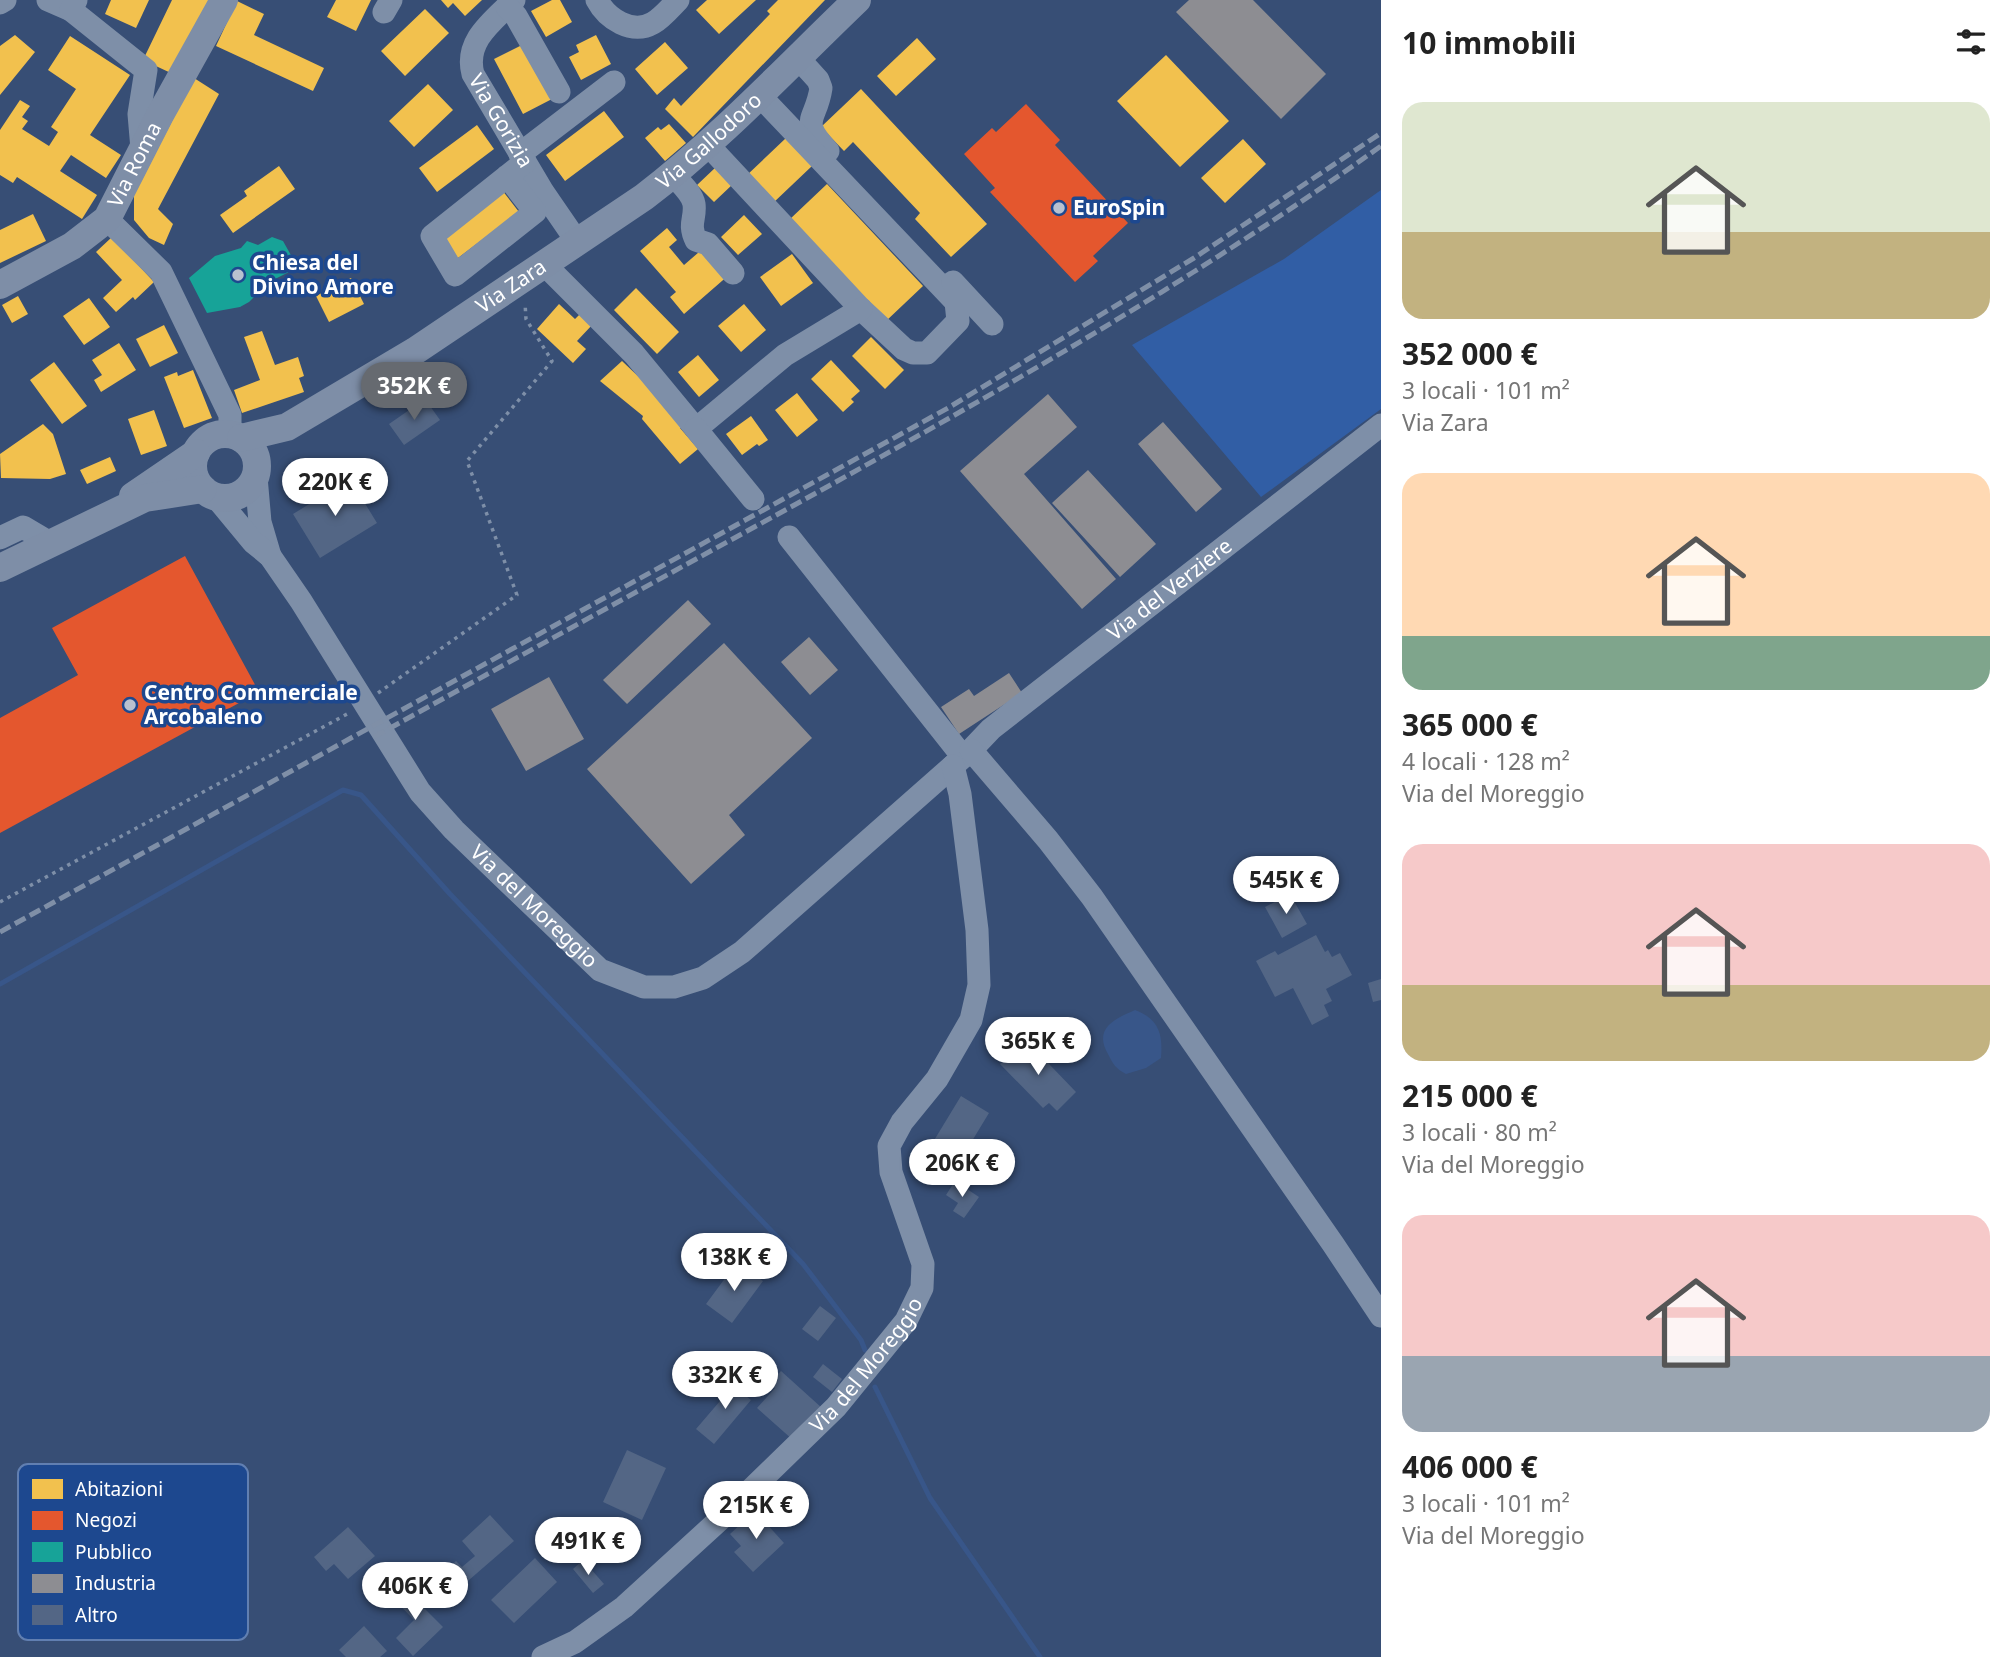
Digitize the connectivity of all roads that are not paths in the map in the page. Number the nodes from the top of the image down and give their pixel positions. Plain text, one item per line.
1 (5, 0) edge
2 (48, 0) edge
3 (223, 0) edge
4 (597, 0) edge
5 (678, 0) edge
6 (857, 0) edge
7 (0, 3) edge
8 (510, 4) edge
9 (73, 5) edge
10 (798, 58) junction
11 (614, 82) dead end
12 (559, 92) dead end
13 (761, 97) junction
14 (708, 145) junction
15 (142, 149) junction
16 (517, 164) junction
17 (673, 175) junction
18 (107, 219) junction
19 (578, 243) junction
20 (545, 265) junction
21 (733, 273) dead end
22 (0, 285) edge
23 (860, 309) junction
24 (992, 324) dead end
25 (1381, 425) edge
26 (287, 427) junction
27 (696, 429) junction
28 (235, 436) junction
29 (196, 453) junction
30 (256, 470) junction
31 (209, 493) junction
32 (752, 499) dead end
33 (102, 518) junction
34 (789, 537) dead end
35 (0, 538) edge
36 (50, 543) junction
37 (270, 556) junction
38 (0, 568) edge
39 (962, 758) junction
40 (1381, 1316) edge
41 (543, 1657) edge

1 - 7 street
2 - 9 street
3 - 15 main road, Via Roma
4 - 5 street
6 - 10 main road, Via Gallodoro
8 - 12 street
8 - 16 street, Via Gorizia
9 - 15 street
10 - 13 main road, Via Gallodoro
10 - 24 street
11 - 16 street
13 - 14 main road, Via Gallodoro
13 - 23 street
14 - 17 main road, Via Gallodoro
14 - 23 street
15 - 18 main road, Via Roma
16 - 16 street
16 - 19 street, Via Gorizia
17 - 19 main road, Via Gallodoro
17 - 21 street
18 - 22 main road, Via Roma
18 - 28 street
19 - 20 main road, Via Gallodoro
20 - 26 main road, Via Zara
20 - 27 street, Via Zara
23 - 27 street
25 - 39 street, Via del Verziere
26 - 28 main road, Via Zara
26 - 30 main road, Via Zara
27 - 32 street, Via Zara
28 - 29 main road
28 - 30 main road
29 - 31 main road
29 - 33 main road
30 - 31 main road
30 - 37 street, Via del Moreggio
31 - 33 main road
31 - 37 street, Via del Moreggio
33 - 36 main road
34 - 39 street, Via del Moreggio
35 - 36 street
36 - 38 main road
37 - 39 street, Via del Moreggio
39 - 40 street, Via del Moreggio
39 - 41 street, Via del Moreggio

